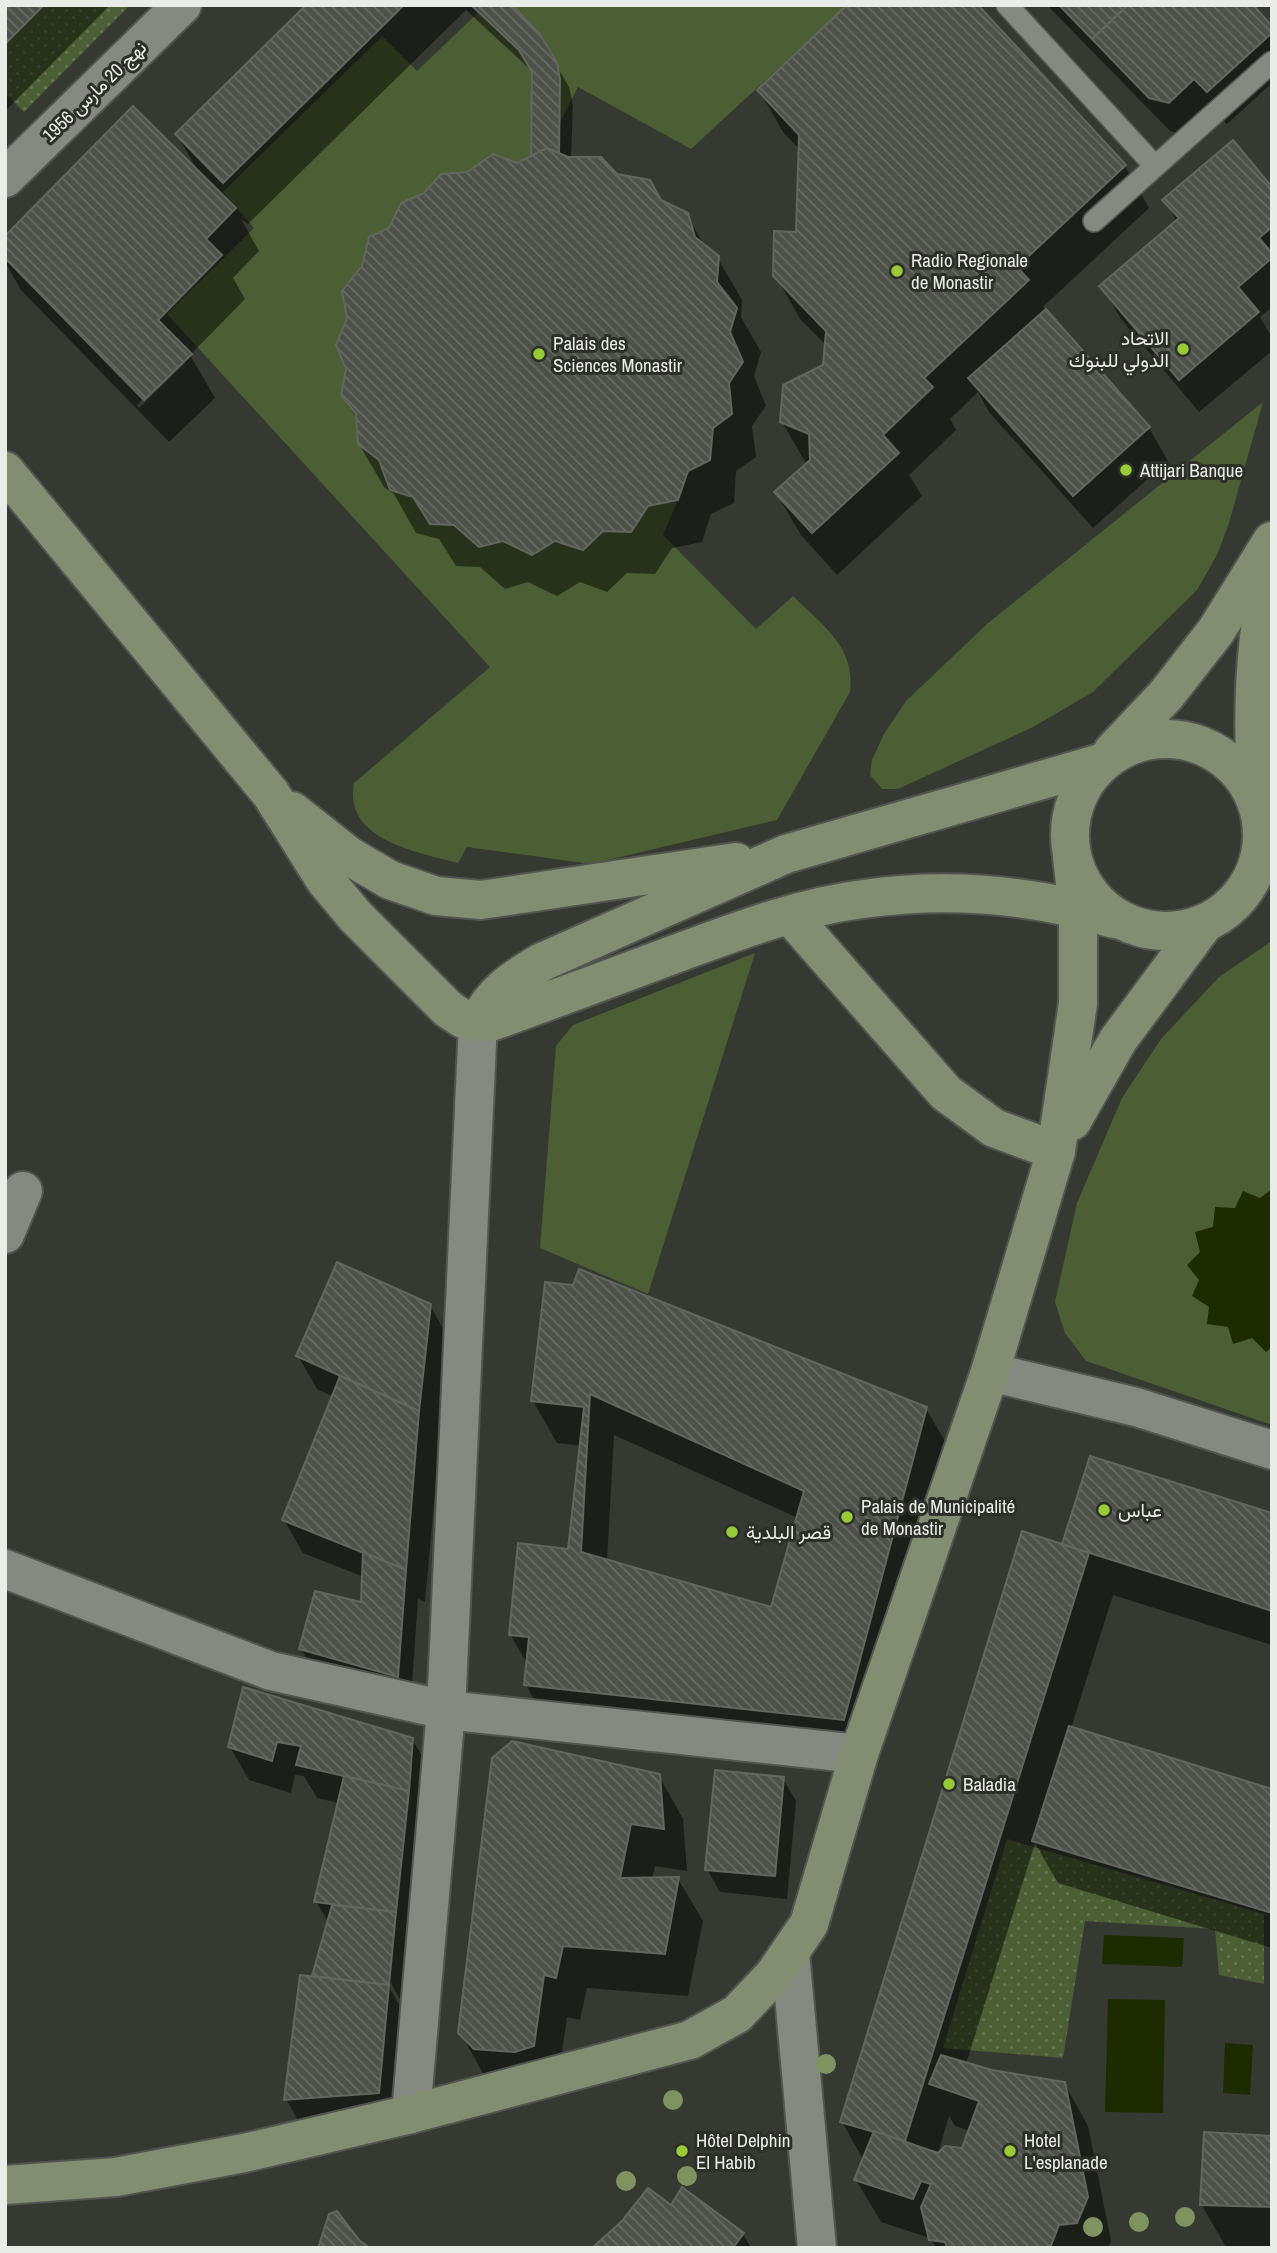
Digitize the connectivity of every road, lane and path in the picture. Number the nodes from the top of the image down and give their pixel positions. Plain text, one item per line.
1 (182, 5) edge
2 (1007, 5) edge
3 (1272, 62) edge
4 (1154, 165) junction
5 (5, 178) edge
6 (1094, 220) dead end
7 (5, 471) edge
8 (1272, 541) edge
9 (1272, 564) edge
10 (1105, 760) junction
11 (1261, 778) edge
12 (271, 794) junction
13 (786, 854) junction
14 (1072, 858) junction
15 (1272, 894) edge
16 (1078, 908) junction
17 (790, 915) junction
18 (1215, 917) junction
19 (1114, 919) junction
20 (478, 1022) junction
21 (1056, 1151) junction
22 (23, 1191) dead end
23 (5, 1234) edge
24 (990, 1372) junction
25 (1272, 1450) edge
26 (5, 1569) edge
27 (446, 1710) junction
28 (859, 1754) junction
29 (790, 1952) junction
30 (411, 2114) junction
31 (5, 2185) edge
32 (817, 2248) edge

1 - 5 street, نهج 20 مارس 1956
2 - 4 lane
3 - 4 lane
4 - 6 lane
7 - 12 main road
8 - 10 main road
9 - 11 main road
10 - 11 main road
10 - 13 main road
10 - 14 main road
11 - 18 main road
12 - 13 main road
12 - 20 main road
13 - 20 main road
14 - 16 main road
14 - 19 main road
15 - 18 main road
16 - 17 main road
16 - 19 main road
16 - 21 main road
17 - 20 main road
17 - 21 main road
18 - 19 main road
18 - 21 main road
20 - 27 street
21 - 24 main road
22 - 23 street
24 - 25 street
24 - 28 main road
26 - 27 street
27 - 28 street
27 - 30 street
28 - 29 main road
29 - 30 main road
29 - 32 street
30 - 31 main road

